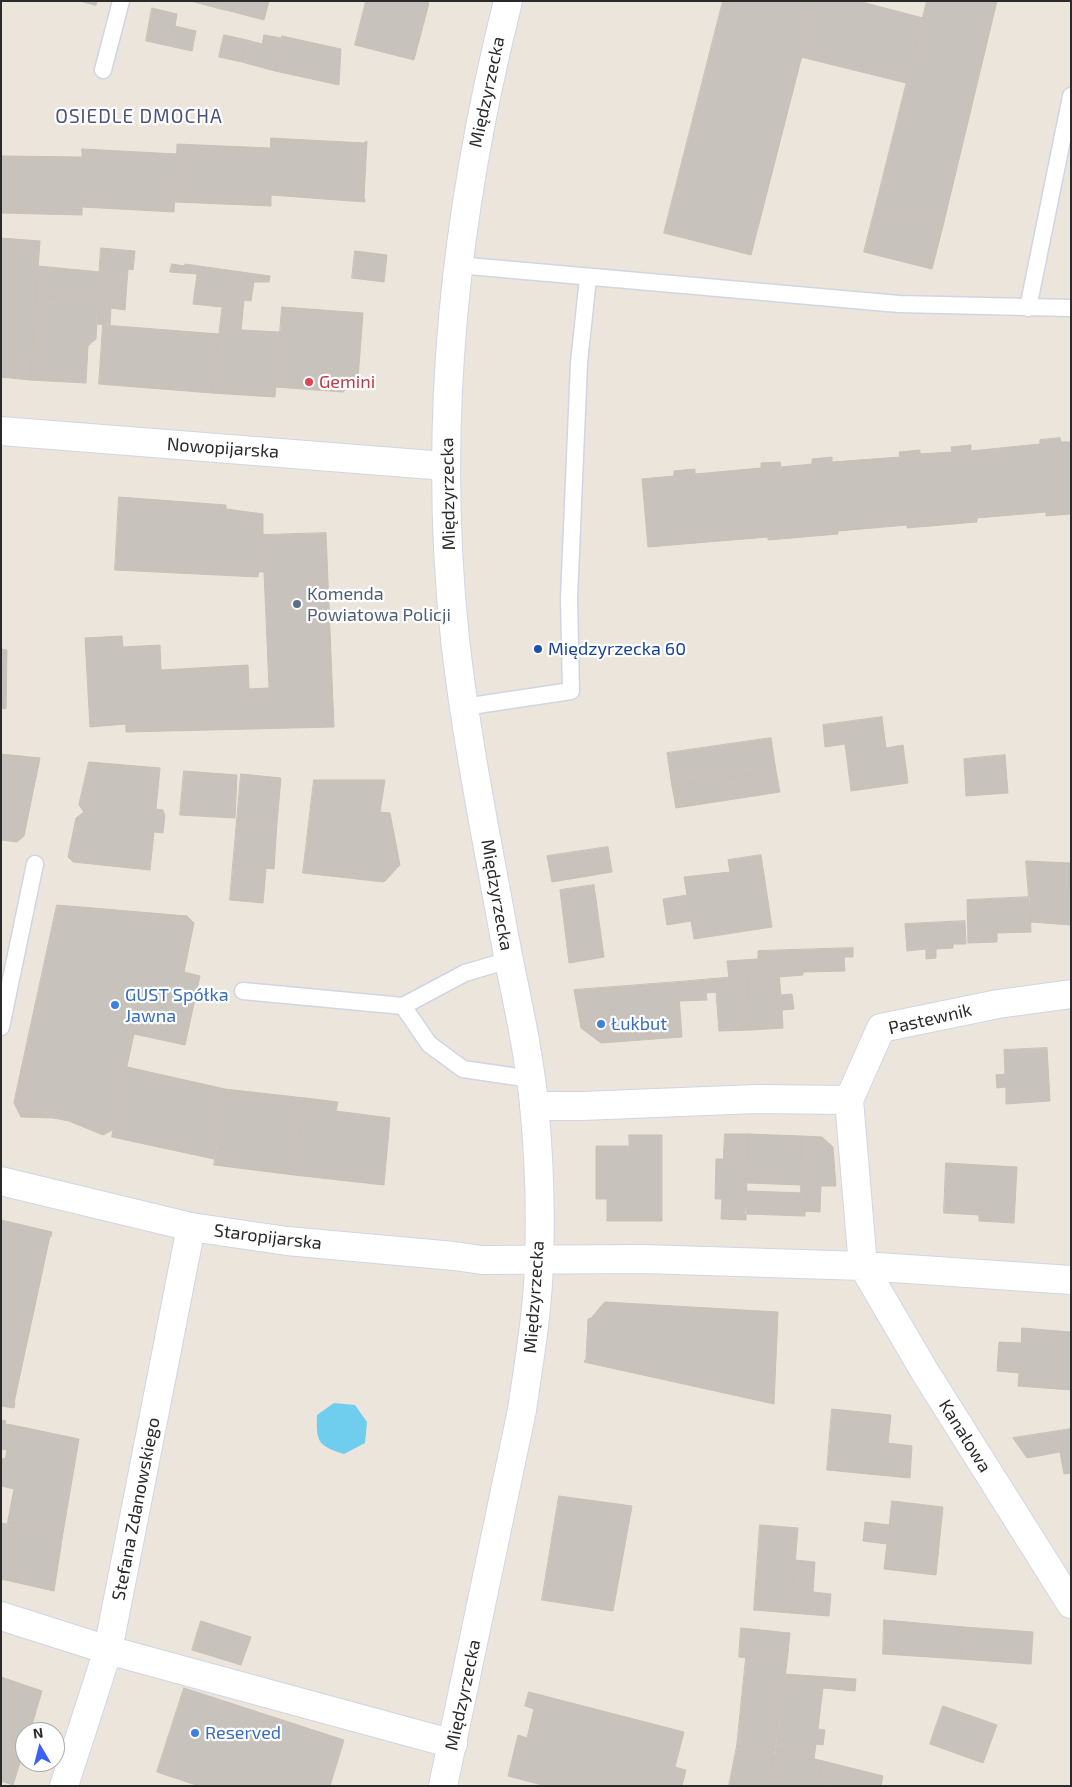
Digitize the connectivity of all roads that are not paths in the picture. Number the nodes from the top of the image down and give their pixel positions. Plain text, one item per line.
1 (121, 1) edge
2 (508, 1) edge
3 (103, 70) dead end
4 (1071, 96) edge
5 (458, 266) junction
6 (588, 278) junction
7 (1028, 308) junction
8 (1071, 308) edge
9 (1, 431) edge
10 (445, 466) junction
11 (464, 707) junction
12 (34, 864) dead end
13 (509, 960) junction
14 (243, 991) dead end
15 (1071, 994) edge
16 (402, 1006) junction
17 (1, 1027) edge
18 (531, 1079) junction
19 (849, 1100) junction
20 (534, 1106) junction
21 (1, 1181) edge
22 (191, 1227) junction
23 (540, 1261) junction
24 (863, 1266) junction
25 (1071, 1280) edge
26 (1071, 1604) edge
27 (1, 1616) edge
28 (108, 1650) junction
29 (453, 1744) junction
30 (64, 1786) edge
31 (442, 1786) edge

1 - 3 lane
2 - 5 street, Międzyrzecka
4 - 7 lane
5 - 6 lane
5 - 10 street, Międzyrzecka
6 - 7 lane
6 - 11 lane
7 - 8 lane
9 - 10 street, Nowopijarska
10 - 11 street, Międzyrzecka
11 - 13 street, Międzyrzecka
12 - 17 lane
13 - 16 lane
13 - 18 street, Międzyrzecka
14 - 16 lane
15 - 19 street, Pastewnik
16 - 18 lane
18 - 20 street, Międzyrzecka
19 - 20 street
19 - 24 street, Pastewnik
20 - 23 street, Międzyrzecka
21 - 22 street, Staropijarska
22 - 23 street, Staropijarska
22 - 28 street, Stefana Zdanowskiego
23 - 24 street
23 - 29 street, Międzyrzecka
24 - 25 street
24 - 26 street, Kanałowa
27 - 28 street
28 - 29 street
28 - 30 street, Stefana Zdanowskiego
29 - 31 street, Międzyrzecka

